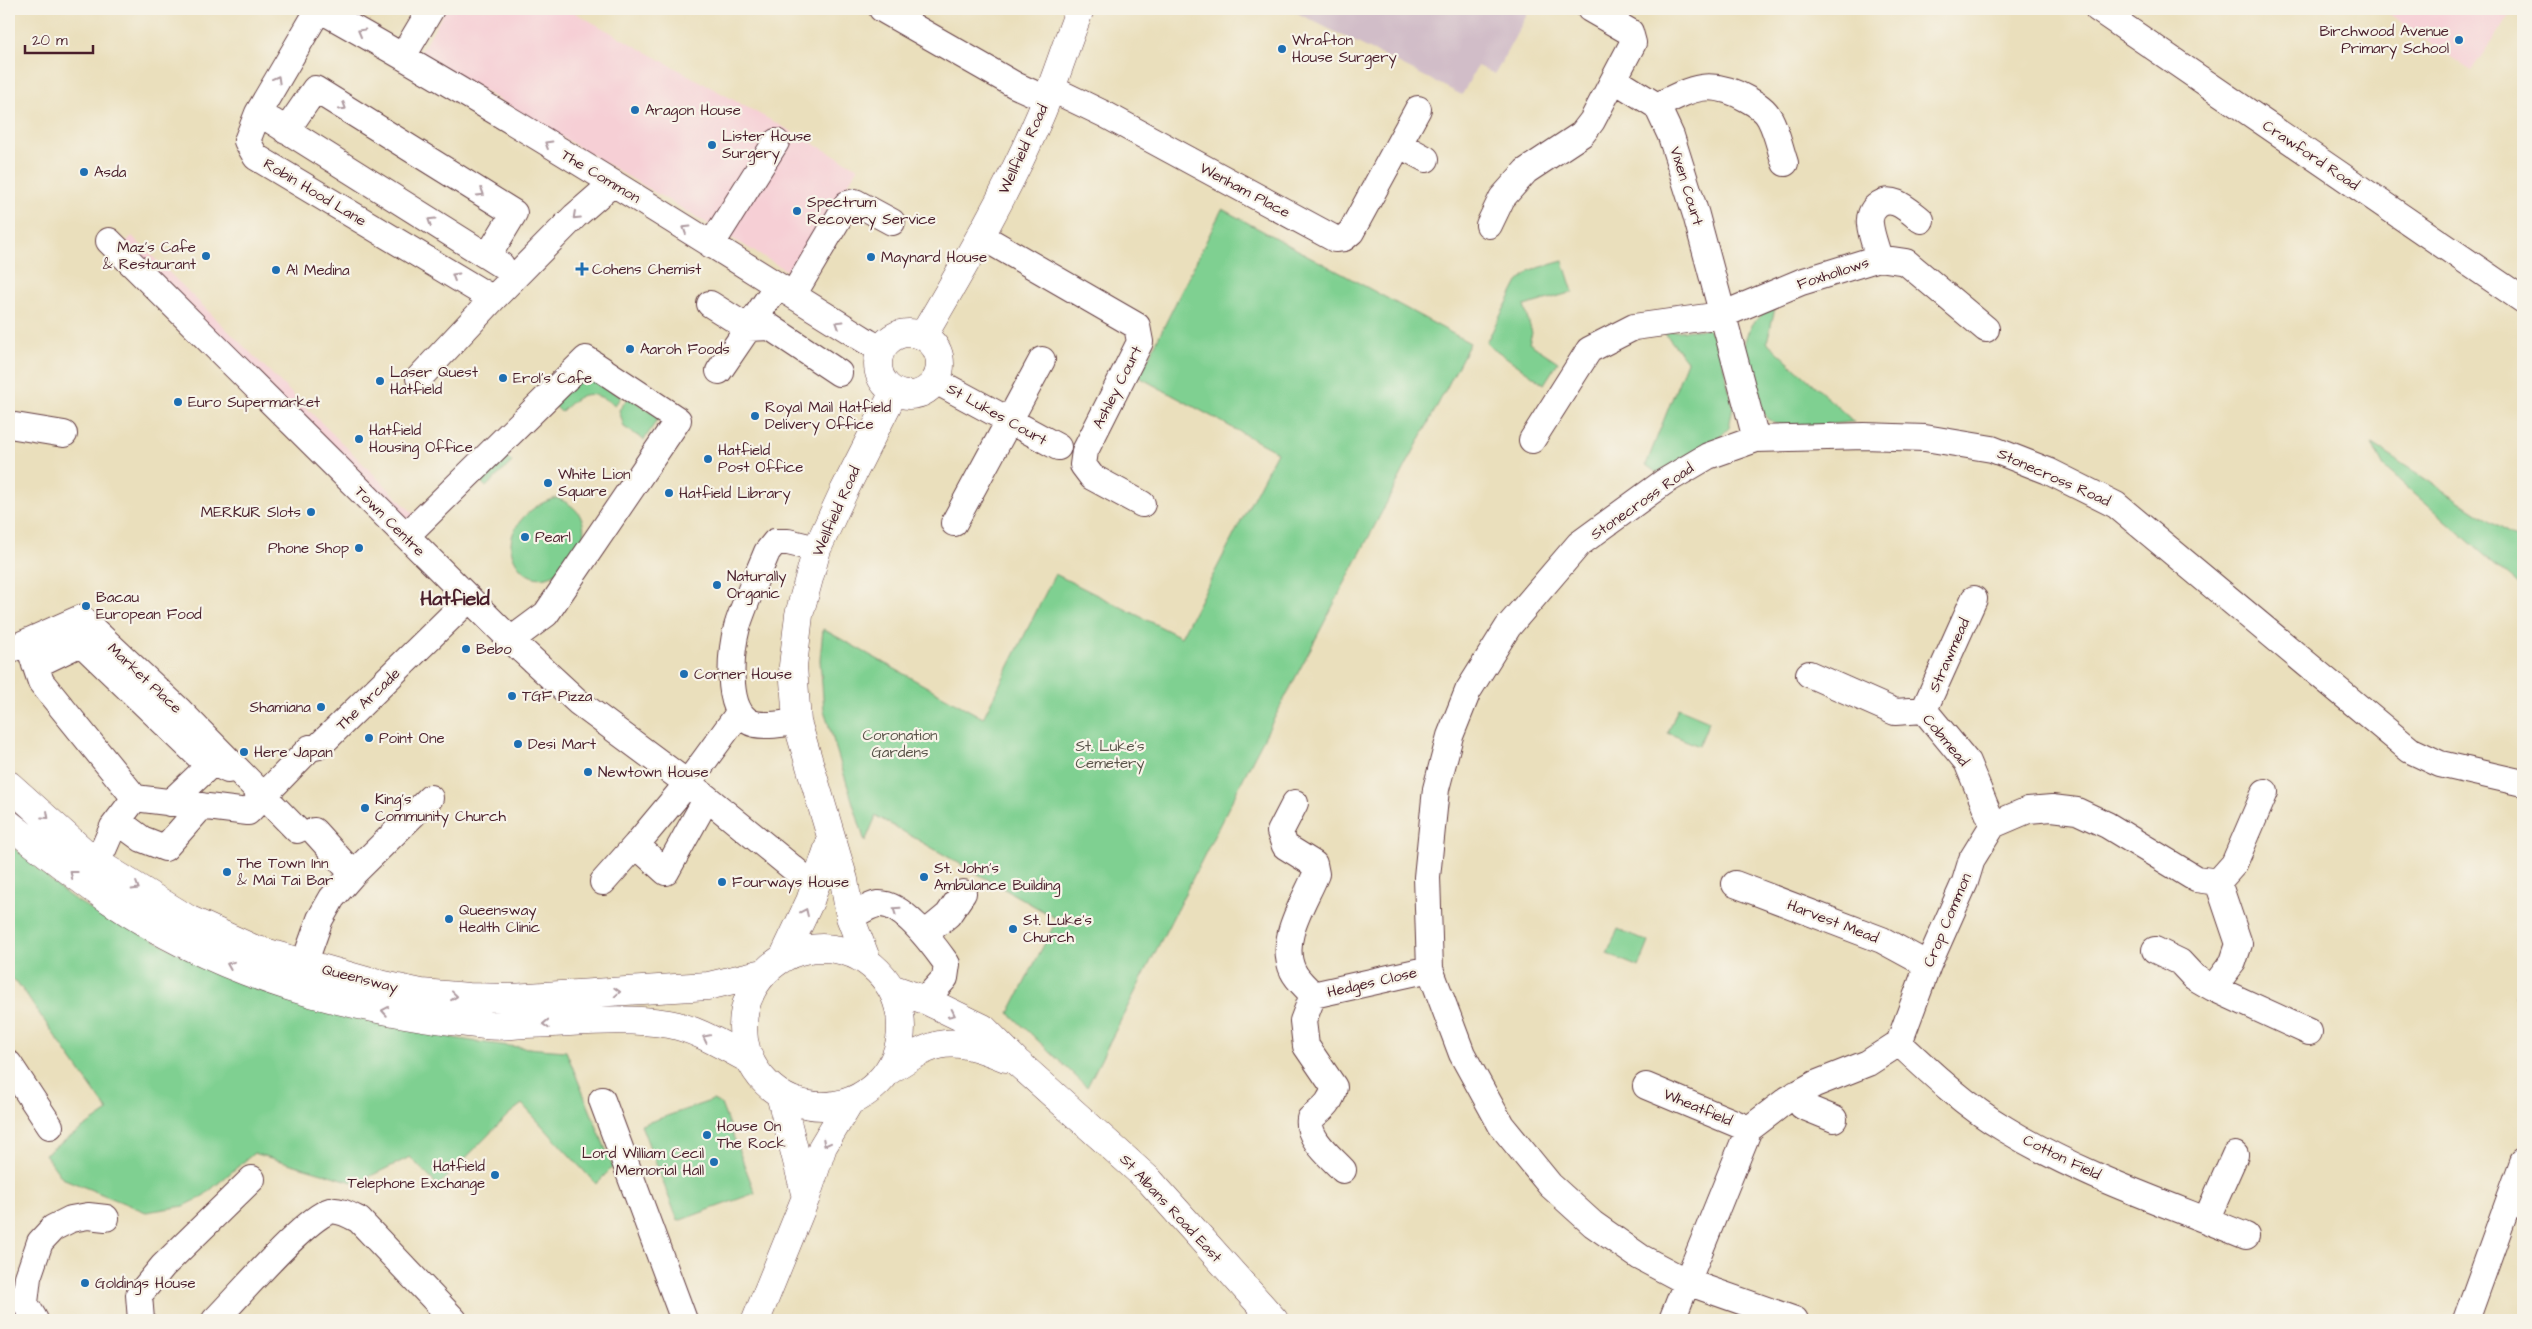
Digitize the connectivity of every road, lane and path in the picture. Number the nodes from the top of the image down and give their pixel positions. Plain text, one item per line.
1 (319, 9) edge
2 (430, 9) edge
3 (882, 9) edge
4 (1080, 9) edge
5 (1590, 9) edge
6 (2098, 9) edge
7 (403, 56) junction
8 (1615, 80) junction
9 (1048, 93) junction
10 (1657, 106) junction
11 (1418, 109) dead end
12 (258, 113) junction
13 (286, 131) junction
14 (776, 142) dead end
15 (1400, 145) junction
16 (1426, 159) dead end
17 (1785, 163) dead end
18 (613, 183) junction
19 (1921, 220) dead end
20 (892, 222) dead end
21 (1489, 225) dead end
22 (981, 236) junction
23 (109, 241) dead end
24 (711, 244) junction
25 (488, 256) junction
26 (1879, 258) junction
27 (515, 277) junction
28 (785, 290) junction
29 (493, 299) junction
30 (2523, 300) edge
31 (710, 304) dead end
32 (1722, 315) junction
33 (748, 328) junction
34 (1986, 329) dead end
35 (923, 336) junction
36 (881, 349) junction
37 (1042, 360) dead end
38 (719, 370) dead end
39 (839, 373) dead end
40 (419, 378) dead end
41 (936, 381) junction
42 (894, 392) junction
43 (1009, 422) junction
44 (9, 425) edge
45 (64, 434) dead end
46 (1756, 439) junction
47 (1532, 440) dead end
48 (1058, 447) dead end
49 (1142, 504) dead end
50 (954, 522) dead end
51 (406, 536) junction
52 (817, 549) junction
53 (469, 599) junction
54 (1974, 599) dead end
55 (511, 640) junction
56 (24, 647) edge
57 (136, 670) junction
58 (1809, 674) dead end
59 (147, 699) junction
60 (1924, 710) junction
61 (180, 711) junction
62 (797, 722) junction
63 (747, 725) junction
64 (209, 766) junction
65 (2523, 783) edge
66 (9, 785) edge
67 (697, 791) junction
68 (2265, 792) dead end
69 (263, 796) junction
70 (135, 798) junction
71 (430, 798) dead end
72 (170, 802) junction
73 (1295, 803) dead end
74 (202, 806) junction
75 (9, 824) edge
76 (1993, 825) junction
77 (831, 840) junction
78 (636, 845) junction
79 (353, 874) junction
80 (800, 874) dead end
81 (603, 882) dead end
82 (2218, 882) junction
83 (1735, 884) dead end
84 (963, 894) dead end
85 (850, 917) junction
86 (925, 934) junction
87 (2155, 950) dead end
88 (867, 961) junction
89 (304, 964) junction
90 (774, 964) junction
91 (1928, 965) junction
92 (1430, 969) junction
93 (892, 988) junction
94 (2213, 988) junction
95 (1313, 995) junction
96 (925, 1000) junction
97 (2308, 1032) dead end
98 (1899, 1043) junction
99 (750, 1060) junction
100 (1017, 1062) junction
101 (9, 1064) edge
102 (887, 1072) junction
103 (1646, 1086) dead end
104 (780, 1094) junction
105 (1796, 1094) junction
106 (602, 1100) dead end
107 (850, 1101) junction
108 (1834, 1119) dead end
109 (50, 1126) dead end
110 (1749, 1129) junction
111 (2235, 1156) dead end
112 (2523, 1162) edge
113 (1343, 1170) dead end
114 (252, 1179) dead end
115 (806, 1197) junction
116 (106, 1218) dead end
117 (2206, 1220) junction
118 (2246, 1236) dead end
119 (1688, 1282) junction
120 (35, 1320) edge
121 (141, 1320) edge
122 (215, 1320) edge
123 (454, 1320) edge
124 (684, 1320) edge
125 (756, 1320) edge
126 (1274, 1320) edge
127 (1672, 1320) edge
128 (1795, 1320) edge
129 (2466, 1320) edge

7 -> 1 street, The Common
12 -> 1 street, Robin Hood Lane
2 - 7 street
3 - 9 street
4 - 9 main road, Wellfield Road
5 - 8 street
6 - 30 street, Crawford Road
18 -> 7 street, The Common
8 - 10 street
8 - 21 street
9 - 15 street, Wenham Place
9 - 22 main road, Wellfield Road
10 - 17 street
10 - 32 street, Vixen Court
11 - 15 street, Wenham Place
12 - 13 street
29 -> 12 street, Robin Hood Lane
25 -> 13 street
13 -> 25 street
14 - 24 street
15 - 16 street
24 -> 18 street, The Common
18 -> 27 street
19 - 26 street
20 - 28 street
22 - 35 main road, Wellfield Road
22 - 49 street, Ashley Court
23 - 51 street, Town Centre
24 - 28 street, The Common
25 - 27 street
26 - 32 street, Foxhollows
26 - 34 street, Foxhollows
27 - 29 street
28 - 33 street
36 -> 28 street, The Common
29 - 40 street
31 - 33 street
32 - 46 street
32 - 47 street, Foxhollows
33 - 38 street
33 - 39 street
35 - 36 main road
35 - 41 main road
36 - 42 main road
37 - 43 street
41 - 42 main road
41 - 43 street, St Lukes Court
42 - 52 main road, Wellfield Road
43 - 48 street, St Lukes Court
43 - 50 street
44 - 45 street
46 - 65 street, Stonecross Road
46 - 92 street, Stonecross Road
51 - 53 street, Town Centre
51 - 55 street
52 - 62 main road, Wellfield Road
52 - 63 street
53 - 55 street, Town Centre
53 - 69 street, The Arcade
54 - 60 street, Strawmead
55 - 67 street, Town Centre
56 - 57 street, Market Place
56 - 59 street
56 - 70 street
57 - 59 street
57 - 61 street, Market Place
58 - 60 street, Cobmead
59 - 61 street
59 - 64 street
60 - 76 street, Cobmead
61 - 69 street, Market Place
62 - 63 street
62 - 77 main road, Wellfield Road
63 - 67 street
64 - 69 street
64 - 72 street
66 -> 89 main road, Queensway
67 - 78 street
67 - 78 street
67 - 80 street, Town Centre
68 - 82 street
69 - 74 street, The Arcade
69 - 79 street
70 - 72 street
70 - 74 street
71 - 79 street
72 - 74 street
73 - 95 street, Hedges Close
99 -> 75 main road, Queensway
76 - 82 street
76 - 91 street, Crop Common
77 - 85 main road, Wellfield Road
90 -> 77 main road
78 - 81 street
79 - 89 street
82 - 94 street
83 - 91 street, Harvest Mead
84 - 86 street
86 -> 85 street
85 - 88 main road, Wellfield Road
86 - 96 street
87 - 94 street
88 - 90 main road
88 - 93 main road
89 -> 90 main road, Queensway
90 - 99 main road
91 - 98 street, Crop Common
92 - 95 street, Hedges Close
92 - 119 street, Stonecross Road
93 - 96 main road, St Albans Road East
93 - 102 main road
94 - 97 street
95 - 113 street, Hedges Close
96 -> 100 main road, St Albans Road East
98 - 105 street
98 - 117 street, Cotton Field
99 - 104 main road
100 - 102 main road, St Albans Road East
100 - 126 main road, St Albans Road East
101 - 109 street
102 - 107 main road
103 - 110 street, Wheatfield
104 - 107 main road
104 - 115 main road
105 - 108 street
105 - 110 street
106 - 124 street
107 -> 115 main road
110 - 119 street
111 - 117 street
112 - 129 street
114 - 121 street
115 - 125 main road
116 - 120 street
117 - 118 street, Cotton Field
119 - 127 street
119 - 128 street, Stonecross Road
122 - 123 street

